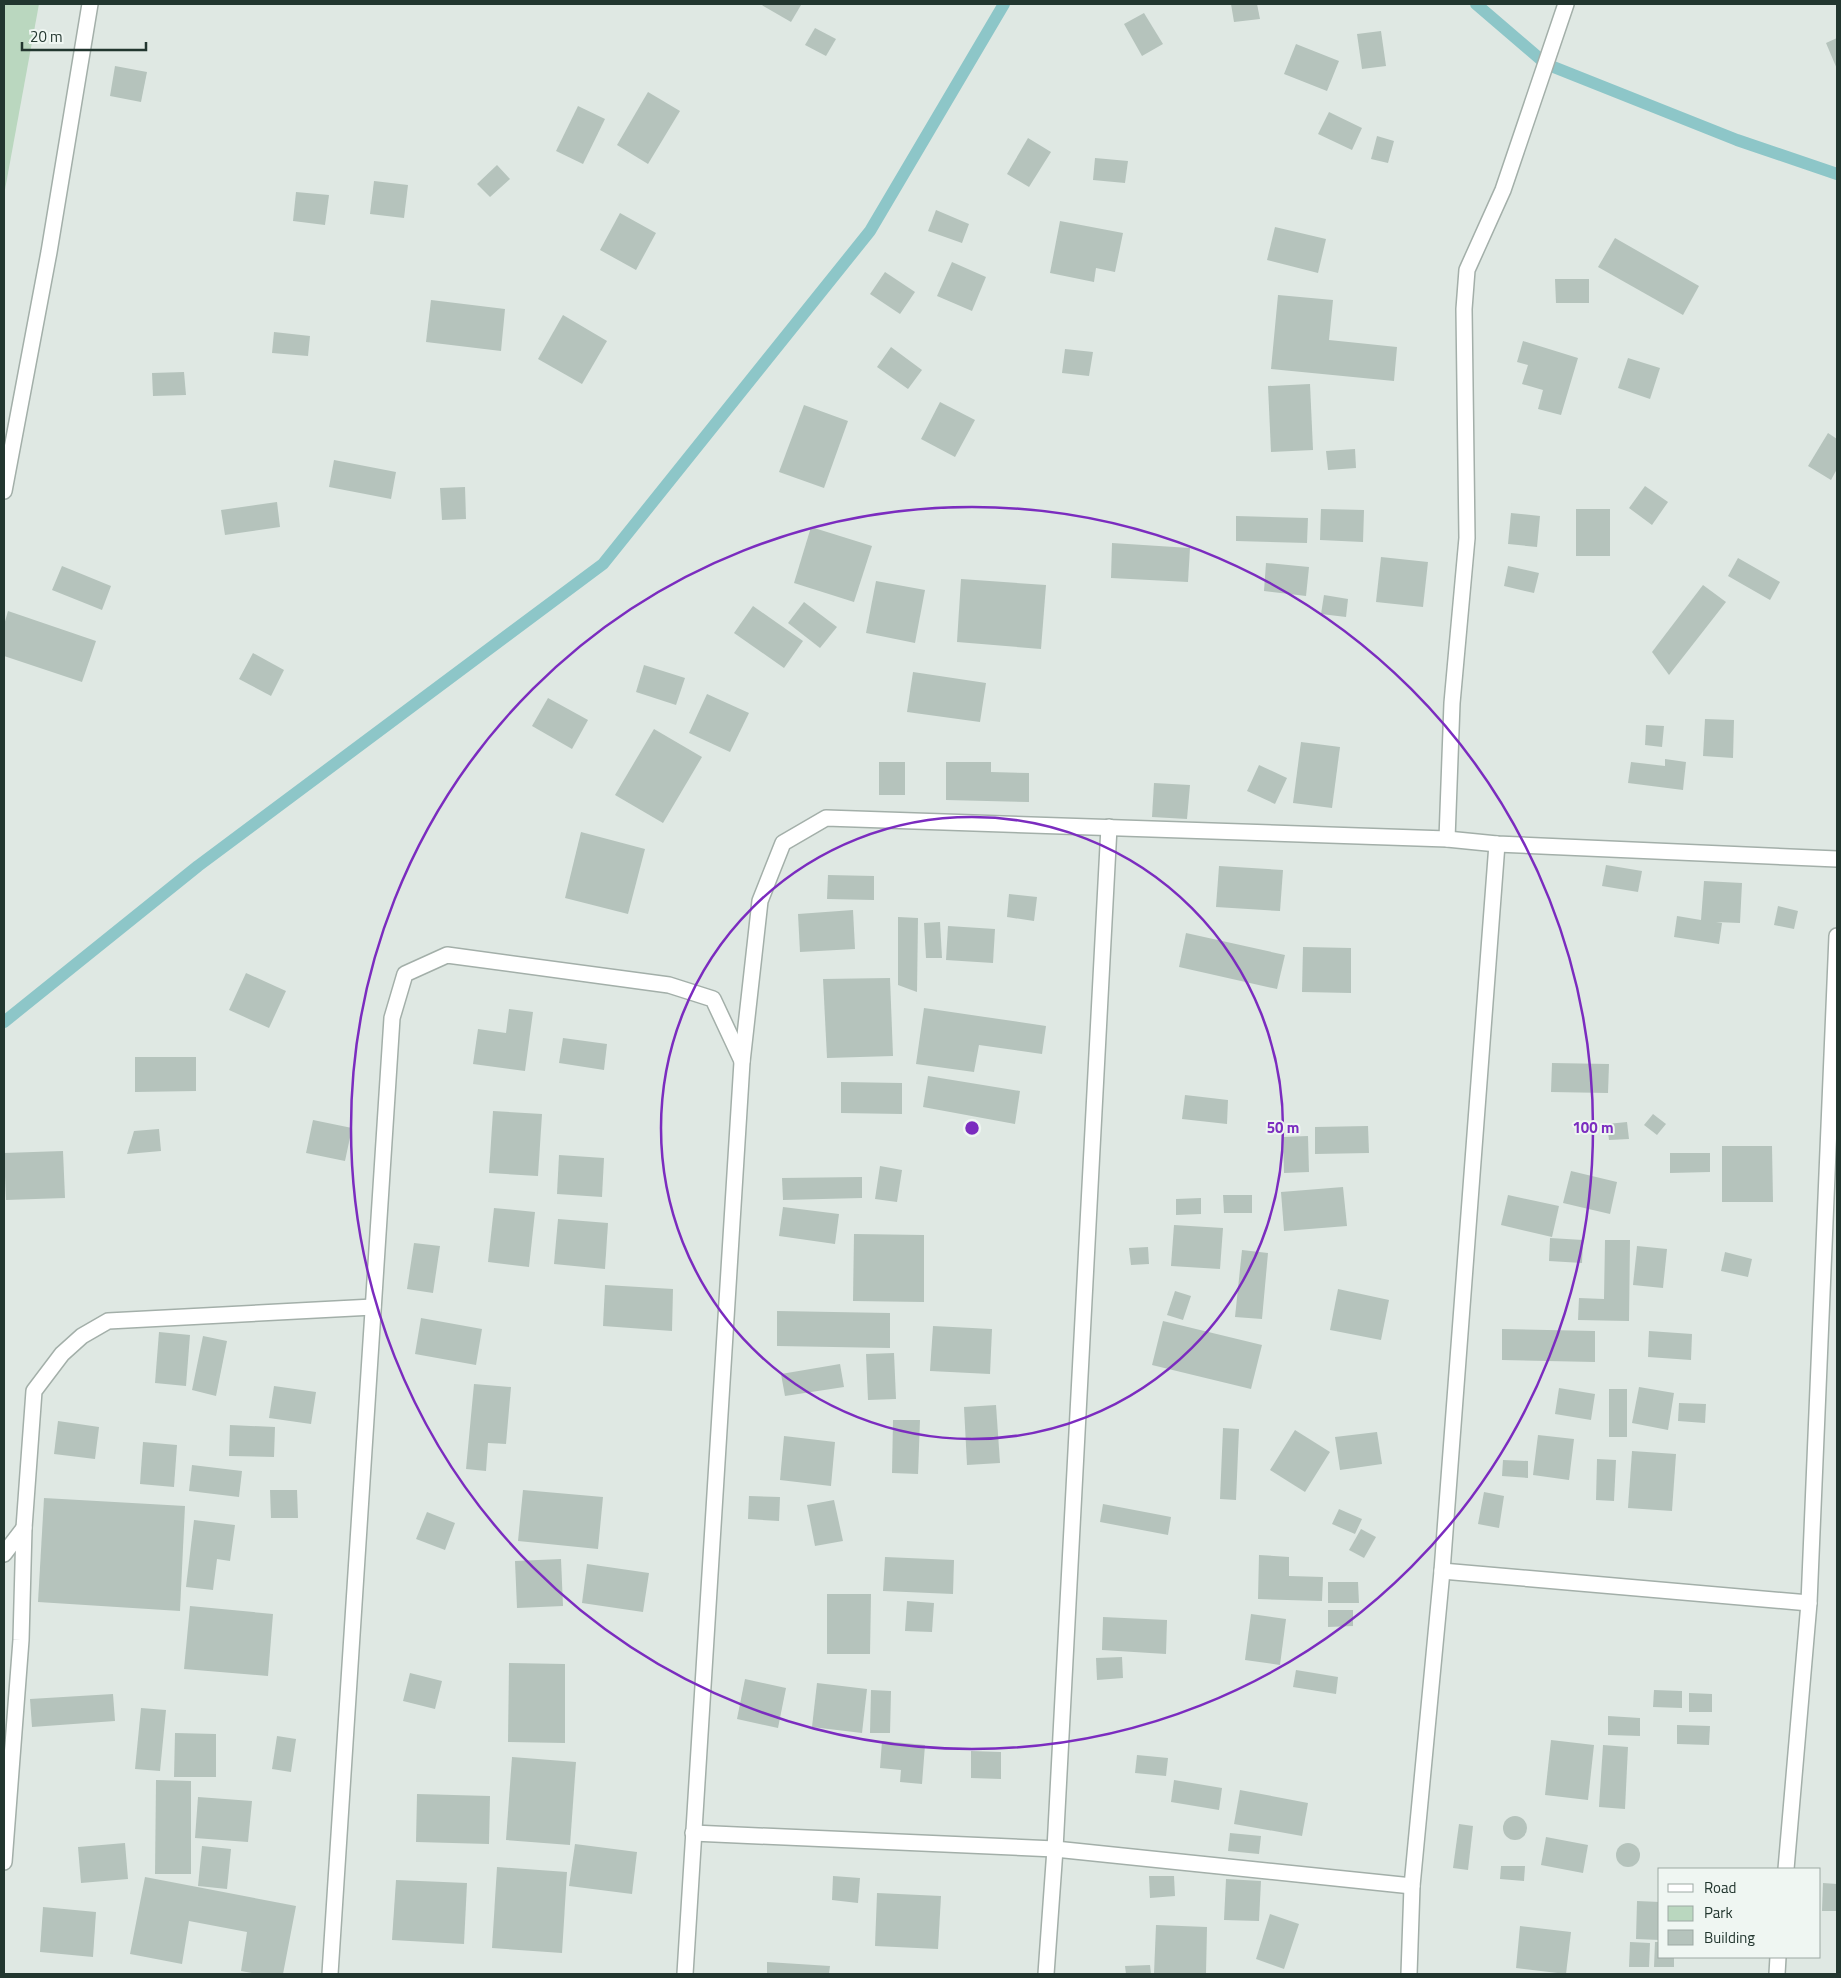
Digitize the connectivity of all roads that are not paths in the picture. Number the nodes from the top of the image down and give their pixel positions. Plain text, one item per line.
1 (90, 4) edge
2 (1566, 4) edge
3 (4, 491) edge
4 (1109, 827) junction
5 (1447, 839) junction
6 (1497, 844) junction
7 (1837, 859) edge
8 (1837, 936) edge
9 (742, 1062) junction
10 (373, 1307) junction
11 (24, 1528) junction
12 (4, 1554) edge
13 (1442, 1571) junction
14 (1809, 1603) junction
15 (693, 1833) junction
16 (1055, 1849) junction
17 (4, 1862) edge
18 (1786, 1868) edge
19 (1412, 1886) junction
20 (1778, 1958) edge
21 (330, 1974) edge
22 (685, 1974) edge
23 (1046, 1974) edge
24 (1409, 1974) edge
25 (1777, 1974) edge

1 - 3 street
2 - 5 street
4 - 5 street
4 - 9 street
4 - 16 street
5 - 6 street
6 - 7 street
6 - 13 street
8 - 14 street
9 - 10 street
9 - 15 street
10 - 11 street
10 - 21 street
11 - 12 street
11 - 17 street
13 - 14 street
13 - 19 street
14 - 18 street
15 - 16 street
15 - 22 street
16 - 19 street
16 - 23 street
19 - 24 street
20 - 25 street

